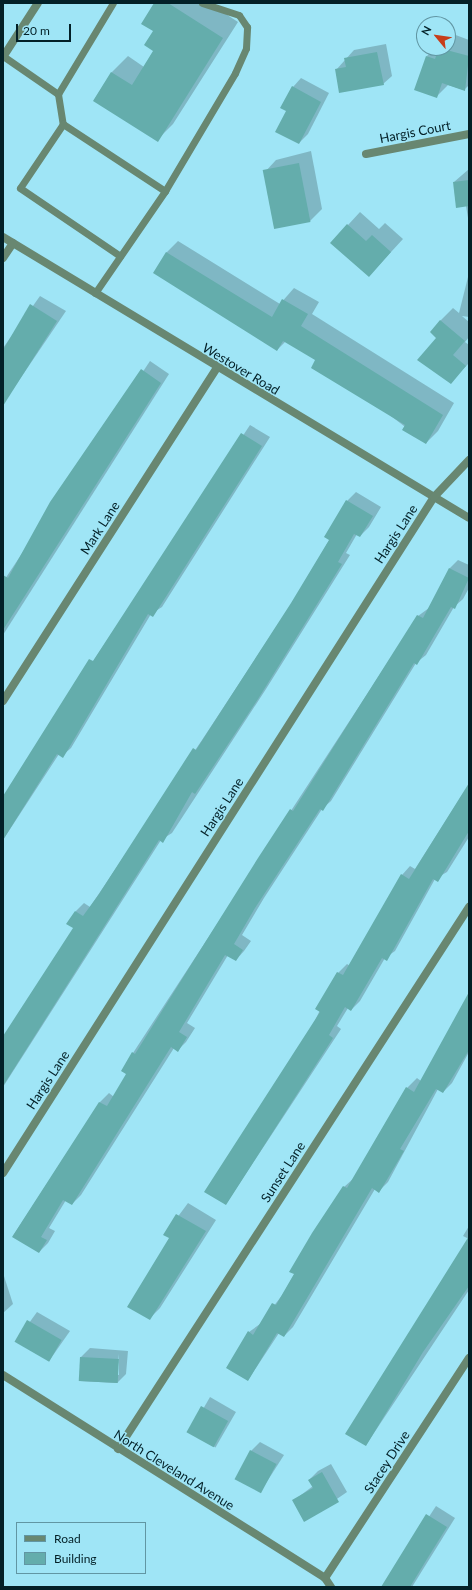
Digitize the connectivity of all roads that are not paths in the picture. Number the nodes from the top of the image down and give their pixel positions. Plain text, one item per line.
1 (38, 3) edge
2 (113, 3) edge
3 (202, 3) edge
4 (3, 57) edge
5 (58, 94) junction
6 (63, 124) junction
7 (469, 134) edge
8 (366, 154) dead end
9 (165, 191) junction
10 (3, 237) edge
11 (13, 243) junction
12 (120, 256) junction
13 (3, 258) edge
14 (95, 294) junction
15 (217, 368) junction
16 (469, 460) edge
17 (434, 497) junction
18 (469, 518) edge
19 (3, 701) edge
20 (469, 907) edge
21 (3, 1173) edge
22 (469, 1358) edge
23 (3, 1375) edge
24 (118, 1449) junction
25 (325, 1578) junction
26 (331, 1587) edge

1 - 4 street
2 - 5 lane
3 - 9 lane
4 - 5 lane
5 - 6 lane
6 - 9 lane
6 - 12 lane
7 - 8 street, Hargis Court
9 - 12 lane
10 - 11 street, Westover Road
11 - 13 street
11 - 14 street, Westover Road
12 - 14 lane
14 - 15 street, Westover Road
15 - 17 street, Westover Road
15 - 19 street, Mark Lane
16 - 17 street, Hargis Lane
17 - 18 street, Westover Road
17 - 21 street, Hargis Lane
20 - 24 street, Sunset Lane
22 - 25 street, Stacey Drive
23 - 24 street, North Cleveland Avenue
24 - 25 street, North Cleveland Avenue
25 - 26 street, North Cleveland Avenue

